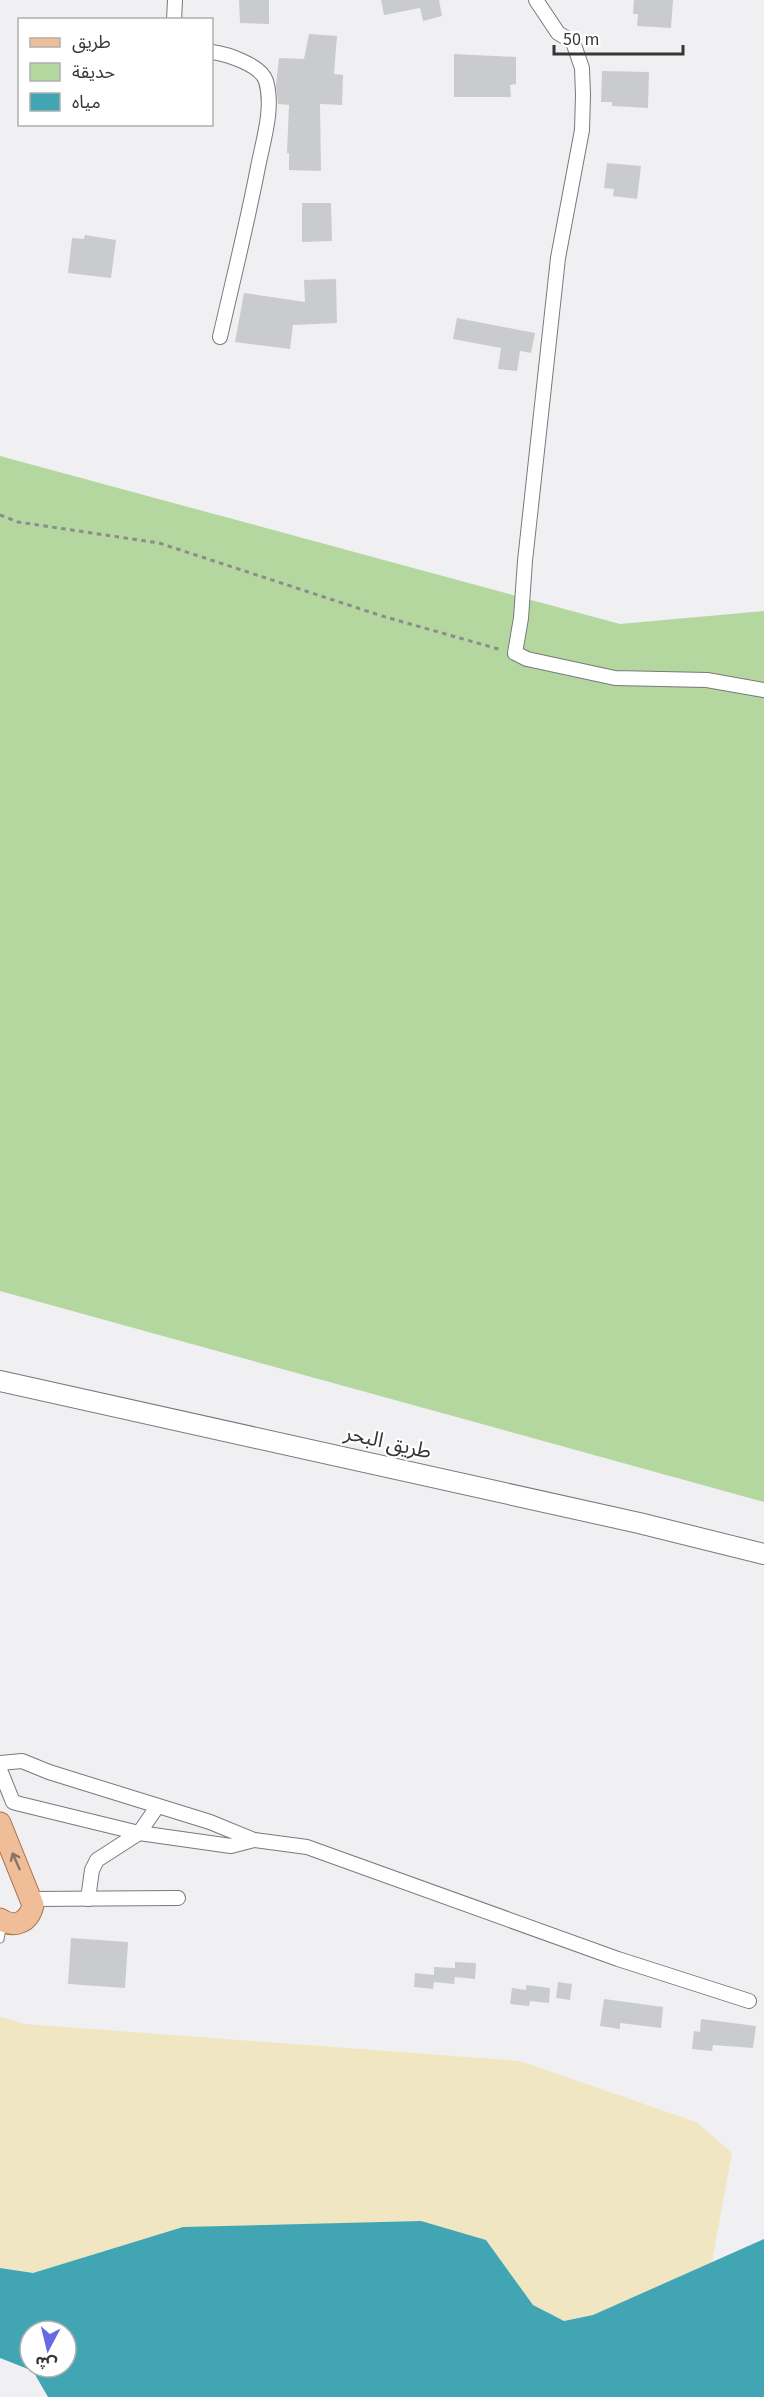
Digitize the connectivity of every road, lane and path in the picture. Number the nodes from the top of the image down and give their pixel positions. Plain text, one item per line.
1 (175, 0) edge
2 (536, 0) edge
3 (174, 18) edge
4 (213, 52) edge
5 (220, 337) dead end
6 (0, 515) edge
7 (516, 652) junction
8 (764, 690) edge
9 (0, 1381) edge
10 (764, 1554) edge
11 (0, 1763) edge
12 (0, 1770) edge
13 (157, 1807) junction
14 (1, 1830) edge
15 (138, 1833) junction
16 (254, 1840) junction
17 (178, 1898) dead end
18 (33, 1899) junction
19 (88, 1899) junction
20 (1, 1927) edge
21 (749, 2001) dead end

1 - 3 street
2 - 7 street
4 - 5 street
6 - 7 path
7 - 8 street
9 - 10 street, طريق البحر
11 - 13 street
12 - 15 street
13 - 15 street
13 - 16 street
18 -> 14 main road
15 - 16 street
15 - 19 street
16 - 21 street
17 - 19 street
18 - 19 street
18 - 20 main road

